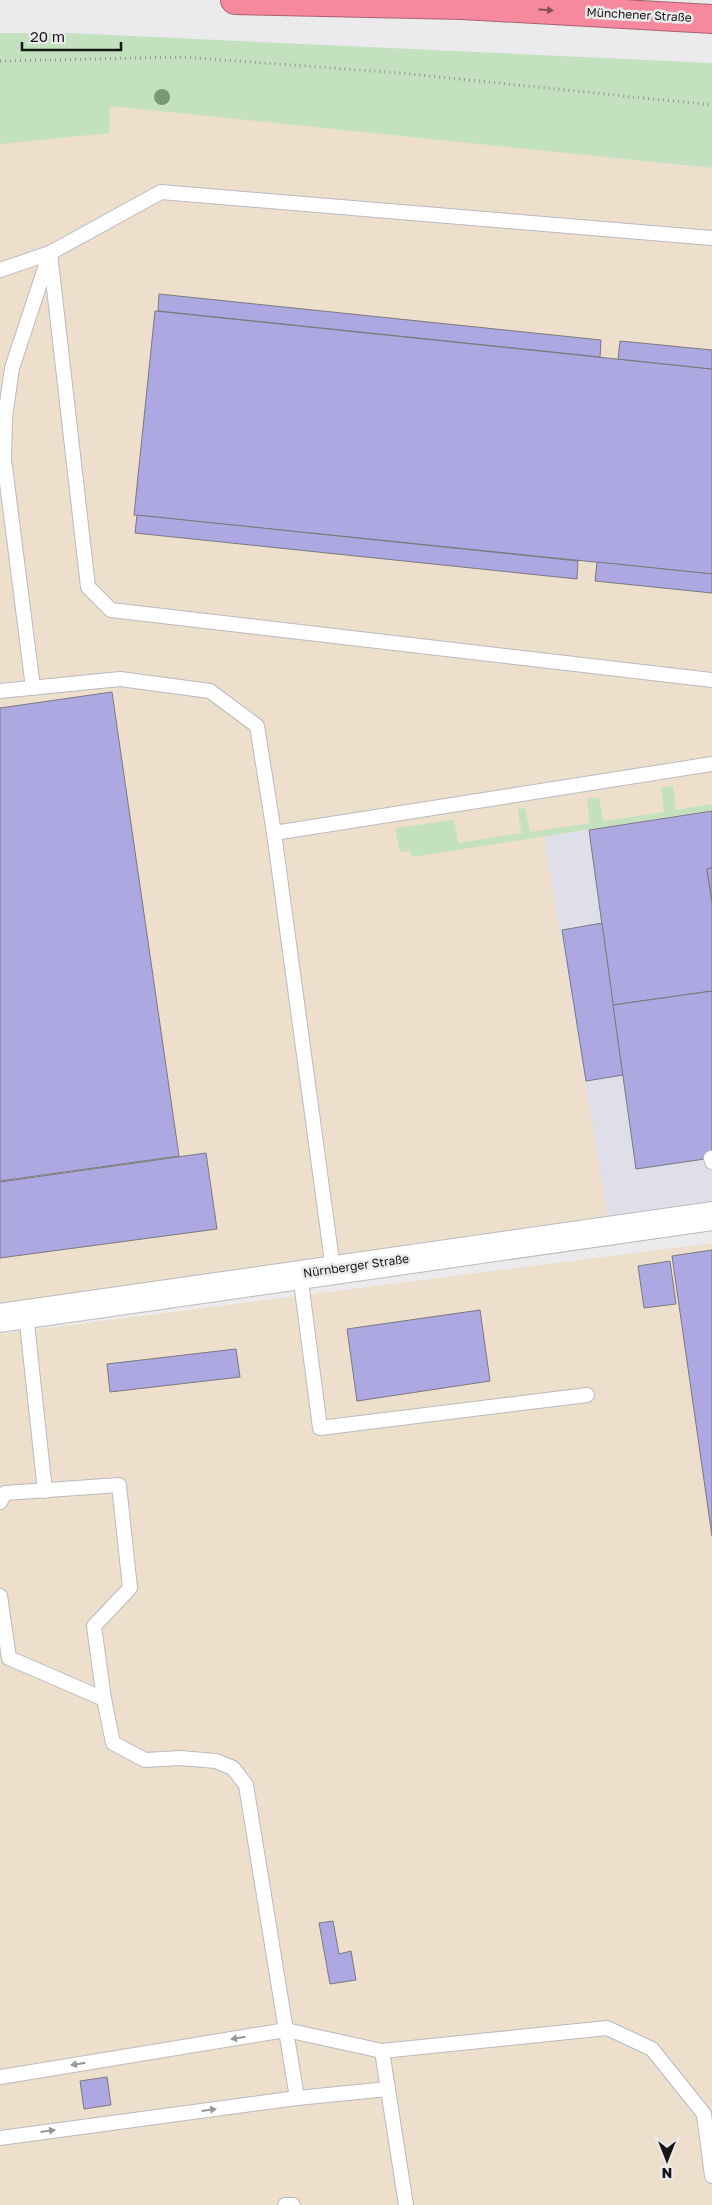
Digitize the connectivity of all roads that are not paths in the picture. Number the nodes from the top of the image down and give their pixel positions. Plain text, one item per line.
1 (235, 0) edge
2 (712, 20) edge
3 (712, 238) edge
4 (50, 253) junction
5 (0, 270) edge
6 (712, 680) edge
7 (33, 688) junction
8 (0, 691) edge
9 (712, 764) edge
10 (274, 833) junction
11 (711, 1158) edge
12 (712, 1162) edge
13 (712, 1216) edge
14 (333, 1269) junction
15 (300, 1274) junction
16 (26, 1314) junction
17 (0, 1318) edge
18 (586, 1395) dead end
19 (45, 1491) junction
20 (0, 1502) edge
21 (0, 1596) edge
22 (104, 1699) junction
23 (286, 2030) junction
24 (382, 2051) junction
25 (0, 2077) edge
26 (388, 2088) junction
27 (297, 2098) junction
28 (0, 2138) edge
29 (712, 2176) edge
30 (285, 2205) edge
31 (293, 2205) edge
32 (406, 2205) edge

1 -> 2 highway, Münchener Straße
3 - 4 lane
4 - 5 lane
4 - 6 lane
4 - 7 lane
7 - 8 lane
7 - 10 lane
9 - 10 lane
10 - 14 lane
11 - 12 lane
13 - 14 street, Nürnberger Straße
14 - 15 street, Nürnberger Straße
15 - 16 street, Nürnberger Straße
15 - 18 lane
16 - 17 street, Nürnberger Straße
16 - 19 lane
19 - 20 lane
19 - 22 lane
21 - 22 lane
22 - 23 lane
23 - 24 lane
23 -> 25 lane
23 - 27 lane
24 - 26 lane
24 - 29 lane
26 - 27 lane
26 - 32 lane
28 -> 27 lane
30 - 31 lane

